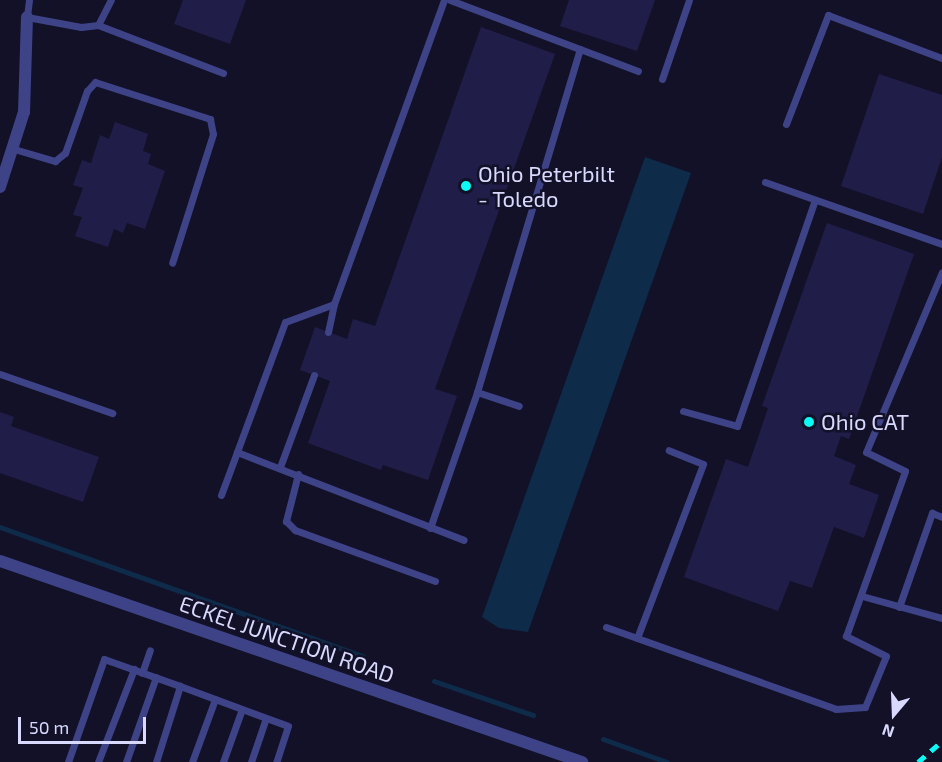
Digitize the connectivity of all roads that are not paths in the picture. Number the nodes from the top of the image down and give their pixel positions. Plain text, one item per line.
1 (29, 0) edge
2 (111, 0) edge
3 (444, 0) edge
4 (450, 0) edge
5 (688, 0) edge
6 (27, 17) junction
7 (98, 25) junction
8 (580, 49) junction
9 (942, 58) edge
10 (638, 71) dead end
11 (223, 72) dead end
12 (662, 79) dead end
13 (786, 124) dead end
14 (14, 149) junction
15 (765, 182) dead end
16 (0, 187) edge
17 (815, 200) junction
18 (942, 244) edge
19 (172, 262) dead end
20 (942, 272) edge
21 (334, 304) junction
22 (328, 332) dead end
23 (0, 374) edge
24 (314, 375) dead end
25 (477, 392) junction
26 (519, 406) dead end
27 (683, 411) dead end
28 (112, 413) dead end
29 (669, 450) dead end
30 (237, 452) junction
31 (280, 467) junction
32 (298, 474) junction
33 (221, 495) dead end
34 (942, 517) edge
35 (430, 528) junction
36 (464, 540) dead end
37 (0, 561) edge
38 (435, 581) dead end
39 (862, 596) junction
40 (899, 607) junction
41 (942, 618) edge
42 (606, 627) dead end
43 (637, 638) junction
44 (150, 650) dead end
45 (134, 669) junction
46 (142, 673) junction
47 (156, 678) junction
48 (180, 686) junction
49 (215, 699) junction
50 (242, 709) junction
51 (266, 718) junction
52 (559, 756) junction
53 (68, 762) edge
54 (98, 762) edge
55 (126, 762) edge
56 (156, 762) edge
57 (192, 762) edge
58 (223, 762) edge
59 (251, 762) edge
60 (276, 762) edge
61 (573, 762) edge
62 (582, 762) edge

1 - 6 lane
2 - 7 lane
3 - 21 lane
4 - 8 lane
5 - 12 lane
6 - 7 lane
6 - 14 street
7 - 11 lane
8 - 10 lane
8 - 25 lane
9 - 13 lane
14 - 16 street
14 - 19 lane
15 - 17 lane
17 - 18 lane
17 - 27 lane
20 - 39 lane
21 - 22 lane
21 - 30 lane
23 - 28 lane
24 - 31 lane
25 - 26 lane
25 - 35 lane
29 - 43 lane
30 - 31 lane
30 - 33 lane
31 - 32 lane
32 - 35 lane
32 - 38 lane
34 - 40 lane
35 - 36 lane
37 - 52 street, ECKEL JUNCTION ROAD
39 - 40 lane
39 - 43 lane
40 - 41 lane
42 - 43 lane
44 - 46 lane
45 - 46 lane
45 - 53 lane
45 - 54 lane
46 - 47 lane
47 - 48 lane
47 - 55 lane
48 - 49 lane
48 - 56 lane
49 - 50 lane
49 - 57 lane
50 - 51 lane
50 - 58 lane
51 - 59 lane
51 - 60 lane
52 - 61 street, ECKEL JUNCTION ROAD
52 - 62 street, ECKEL JUNCTION ROAD

